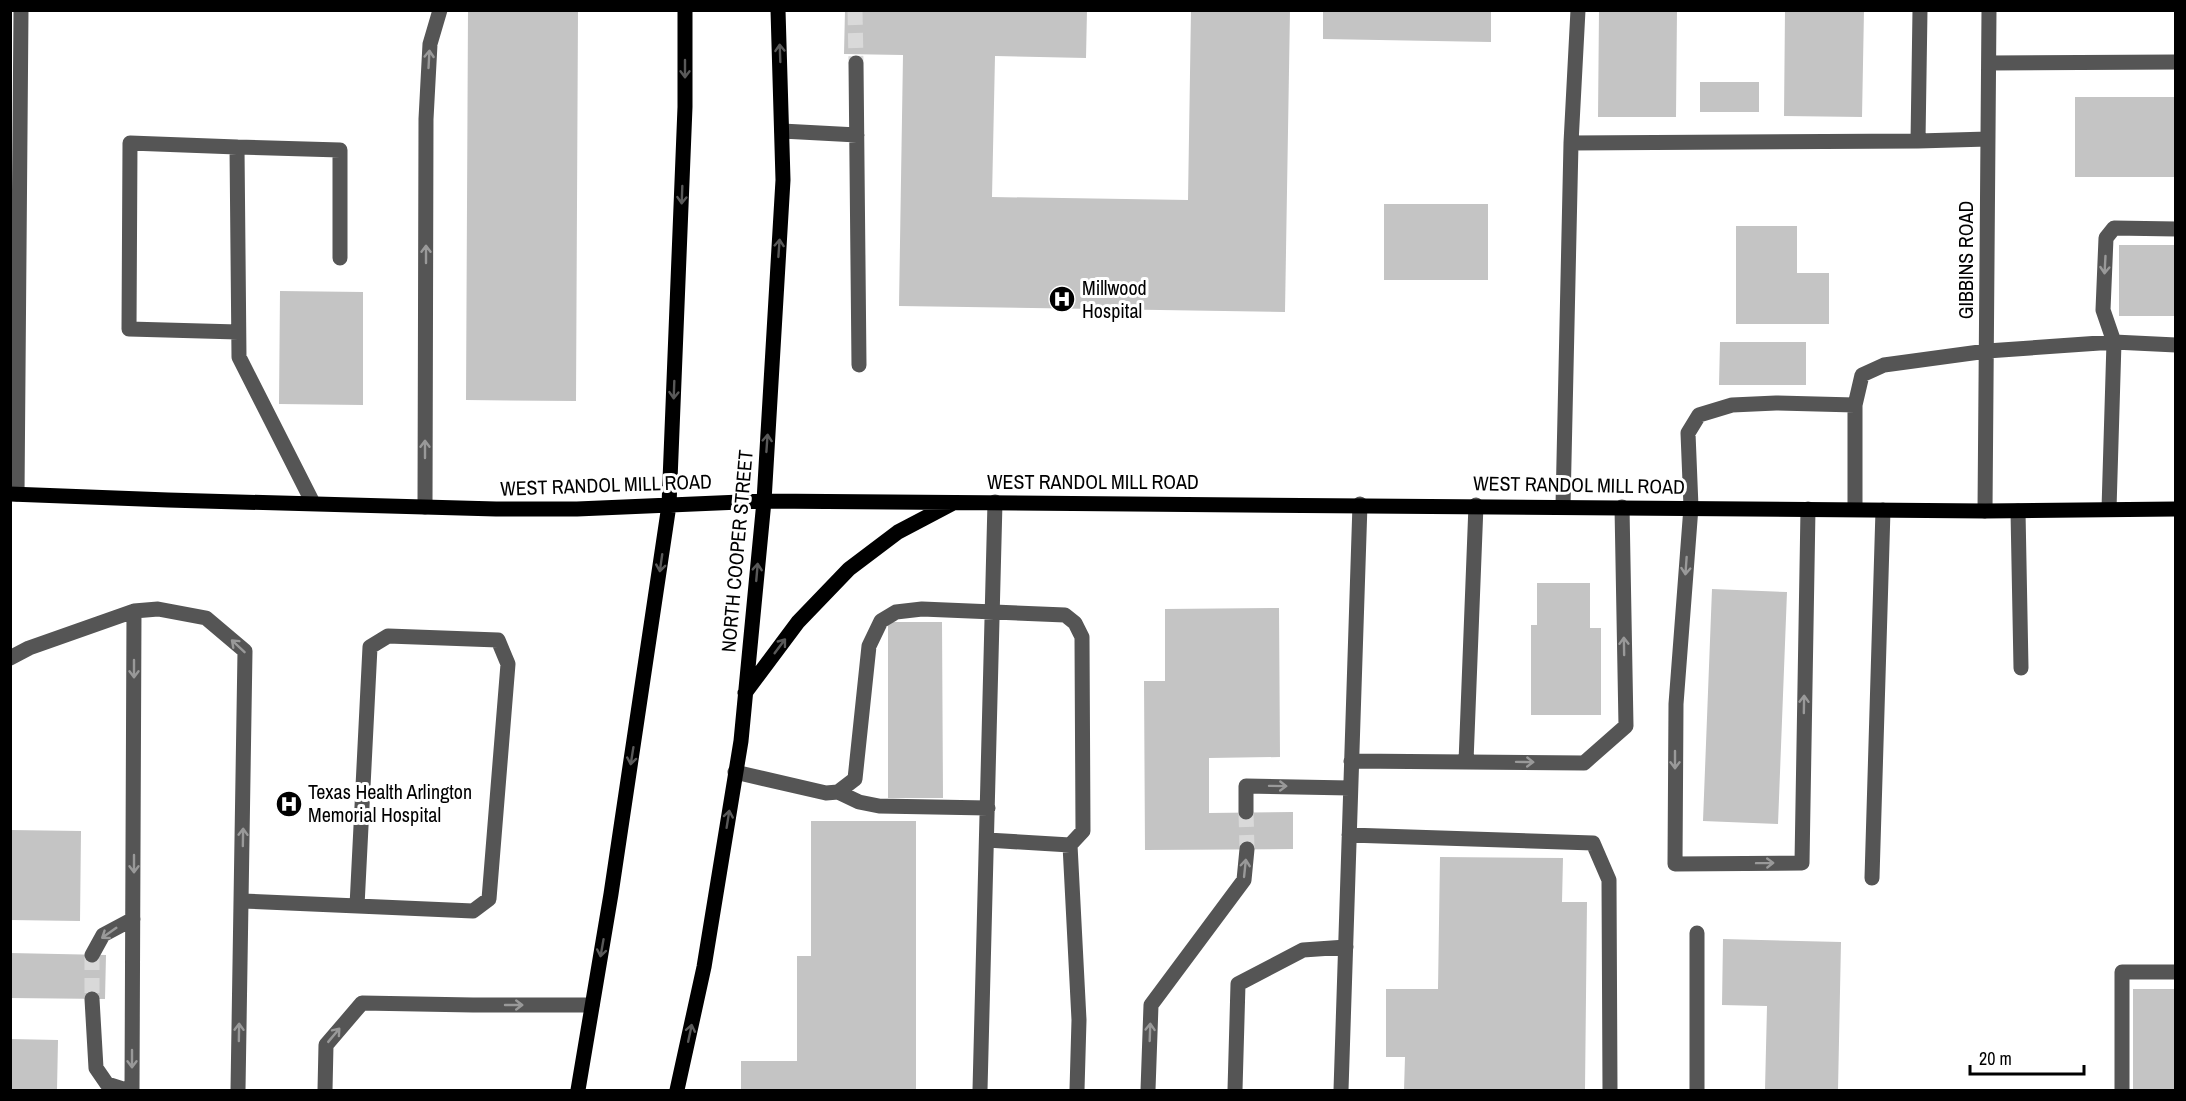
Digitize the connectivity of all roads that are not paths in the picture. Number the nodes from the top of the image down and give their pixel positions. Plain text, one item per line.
1 (21, 10) edge
2 (440, 10) edge
3 (685, 10) edge
4 (778, 10) edge
5 (1578, 10) edge
6 (1920, 10) edge
7 (1989, 10) edge
8 (2175, 62) edge
9 (856, 63) tunnel mouth
10 (1989, 63) junction
11 (782, 131) junction
12 (857, 135) junction
13 (1988, 139) junction
14 (1918, 141) junction
15 (1571, 143) junction
16 (237, 147) junction
17 (2175, 229) edge
18 (340, 258) dead end
19 (15, 304) edge
20 (238, 332) junction
21 (2114, 342) junction
22 (2175, 345) edge
23 (1986, 351) junction
24 (859, 365) dead end
25 (1855, 405) junction
26 (14, 494) edge
27 (764, 501) junction
28 (956, 502) junction
29 (995, 502) junction
30 (313, 503) junction
31 (1360, 504) junction
32 (669, 505) junction
33 (1476, 506) junction
34 (1563, 506) junction
35 (425, 507) junction
36 (1622, 507) junction
37 (1691, 507) junction
38 (1808, 509) junction
39 (1855, 509) junction
40 (2109, 509) junction
41 (2175, 509) edge
42 (1882, 510) junction
43 (1985, 511) junction
44 (2018, 511) junction
45 (134, 611) junction
46 (992, 611) junction
47 (10, 658) edge
48 (2021, 668) dead end
49 (745, 693) junction
50 (1352, 761) junction
51 (1466, 762) junction
52 (735, 772) junction
53 (1350, 788) junction
54 (837, 792) junction
55 (988, 808) junction
56 (1246, 812) tunnel mouth
57 (1349, 835) junction
58 (987, 840) junction
59 (1070, 845) junction
60 (1247, 849) tunnel mouth
61 (1872, 878) dead end
62 (242, 901) junction
63 (357, 906) junction
64 (133, 919) junction
65 (1697, 933) dead end
66 (1346, 948) junction
67 (92, 955) tunnel mouth
68 (2175, 972) edge
69 (92, 999) tunnel mouth
70 (592, 1005) junction
71 (126, 1090) edge
72 (132, 1090) edge
73 (238, 1090) edge
74 (325, 1090) edge
75 (578, 1090) edge
76 (677, 1090) edge
77 (980, 1090) edge
78 (1077, 1090) edge
79 (1148, 1090) edge
80 (1235, 1090) edge
81 (1341, 1090) edge
82 (1610, 1090) edge
83 (1697, 1090) edge
84 (2122, 1090) edge

1 - 19 street
35 -> 2 street
3 -> 32 main road
11 -> 4 main road, NORTH COOPER STREET
5 - 15 street
6 - 14 street
7 - 10 street, GIBBINS ROAD
8 - 10 street
9 - 12 street
10 - 13 street, GIBBINS ROAD
11 - 12 street
27 -> 11 main road, NORTH COOPER STREET
12 - 24 street
13 - 14 street
13 - 23 street, GIBBINS ROAD
14 - 15 street
15 - 34 street
16 - 18 street
16 - 20 street
16 - 20 street
17 -> 21 street
19 - 26 street
20 - 30 street
21 - 22 street
21 - 23 street
21 - 40 street
23 - 25 street
23 - 43 street, GIBBINS ROAD
25 - 37 street
25 - 39 street
26 - 30 main road, WEST RANDOL MILL ROAD
27 - 28 main road, WEST RANDOL MILL ROAD
27 - 32 main road, WEST RANDOL MILL ROAD
49 -> 27 main road, NORTH COOPER STREET
28 - 29 main road, WEST RANDOL MILL ROAD
49 -> 28 main road
29 - 31 main road, WEST RANDOL MILL ROAD
29 - 46 street
30 - 35 main road, WEST RANDOL MILL ROAD
31 - 33 main road, WEST RANDOL MILL ROAD
31 - 50 street
32 - 35 main road, WEST RANDOL MILL ROAD
32 -> 70 main road
33 - 34 main road, WEST RANDOL MILL ROAD
33 - 51 street
34 - 36 main road, WEST RANDOL MILL ROAD
36 - 37 main road, WEST RANDOL MILL ROAD
51 -> 36 street
37 - 38 main road, WEST RANDOL MILL ROAD
37 -> 38 street
38 - 39 main road, WEST RANDOL MILL ROAD
39 - 42 main road, WEST RANDOL MILL ROAD
40 - 41 main road, WEST RANDOL MILL ROAD
40 - 44 main road, WEST RANDOL MILL ROAD
42 - 43 main road, WEST RANDOL MILL ROAD
42 - 61 street
43 - 44 main road, WEST RANDOL MILL ROAD
44 - 48 street
45 - 47 street
62 -> 45 street
45 -> 64 street
46 - 54 street
46 - 55 street
46 - 59 street
49 - 52 main road, NORTH COOPER STREET
50 - 51 street
50 - 53 street
52 - 54 street
76 -> 52 main road, NORTH COOPER STREET
56 -> 53 street
53 - 57 street
54 - 55 street
55 - 58 street
57 - 66 street
57 - 82 street
58 - 59 street
58 - 77 street
59 - 78 street
79 -> 60 street
62 - 63 street
73 -> 62 street
63 - 63 street
64 -> 67 street
64 -> 72 street
65 - 83 street
66 - 80 street
66 - 81 street
68 - 84 street
69 - 71 street
74 -> 70 street
70 - 75 main road

